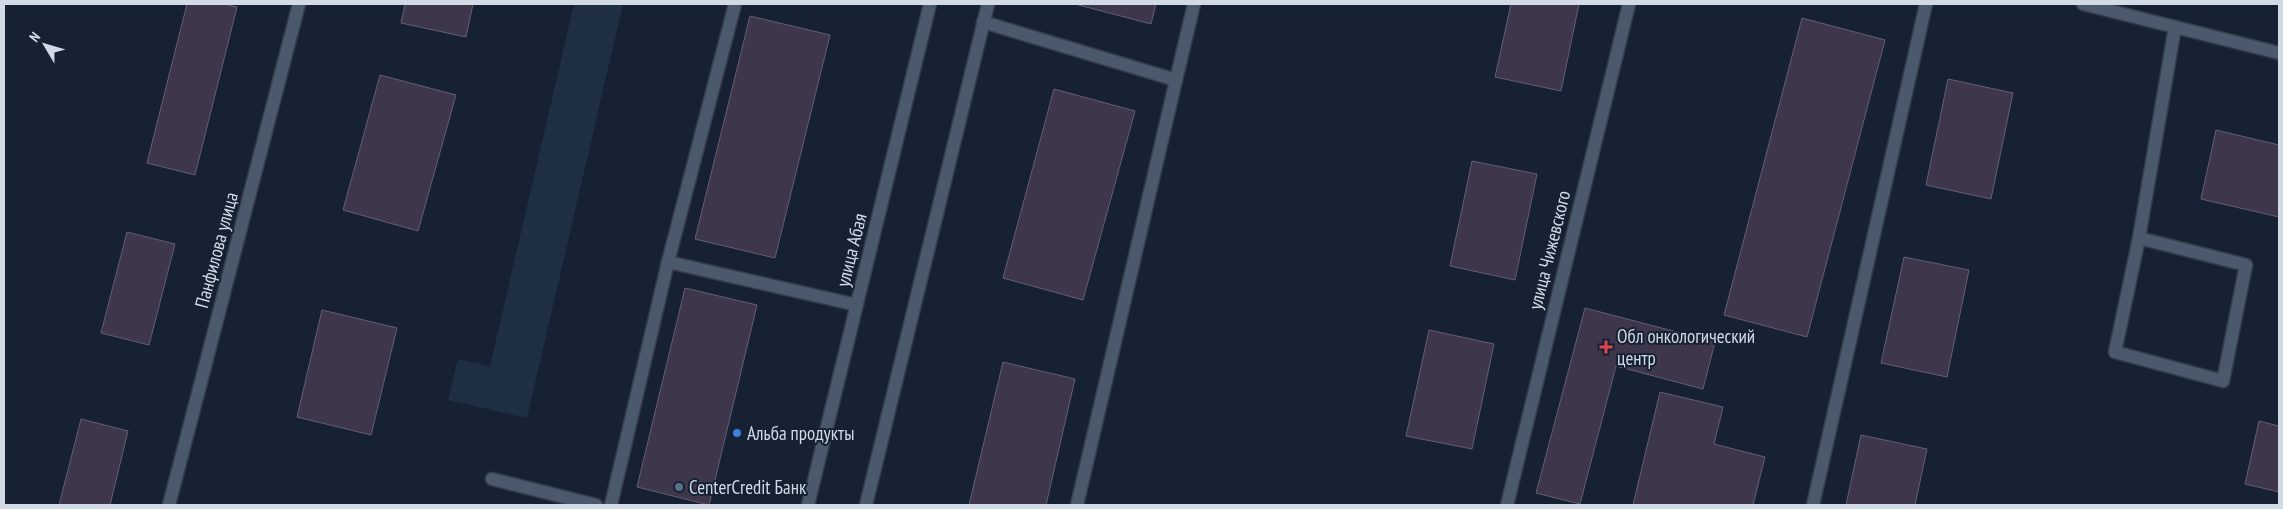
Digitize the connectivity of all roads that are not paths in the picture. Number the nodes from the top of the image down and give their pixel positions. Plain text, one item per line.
1 (299, 4) edge
2 (735, 4) edge
3 (930, 4) edge
4 (988, 4) edge
5 (1194, 4) edge
6 (1629, 4) edge
7 (1926, 4) edge
8 (2083, 4) edge
9 (983, 22) junction
10 (2176, 27) junction
11 (2279, 53) edge
12 (1176, 80) junction
13 (2138, 238) junction
14 (668, 262) junction
15 (857, 305) junction
16 (492, 480) dead end
17 (169, 505) edge
18 (596, 505) edge
19 (611, 505) edge
20 (808, 505) edge
21 (866, 505) edge
22 (1077, 505) edge
23 (1507, 505) edge
24 (1814, 505) edge

1 - 17 street, Панфилова улица
2 - 14 street
3 - 15 street, улица Абая
4 - 9 street
5 - 12 street
6 - 23 street, улица Чижевского
7 - 24 street
8 - 10 street
9 - 12 street
9 - 21 street
10 - 11 street
10 - 13 street
12 - 22 street
13 - 13 street
14 - 15 street
14 - 19 street
15 - 20 street, улица Абая
16 - 18 street

